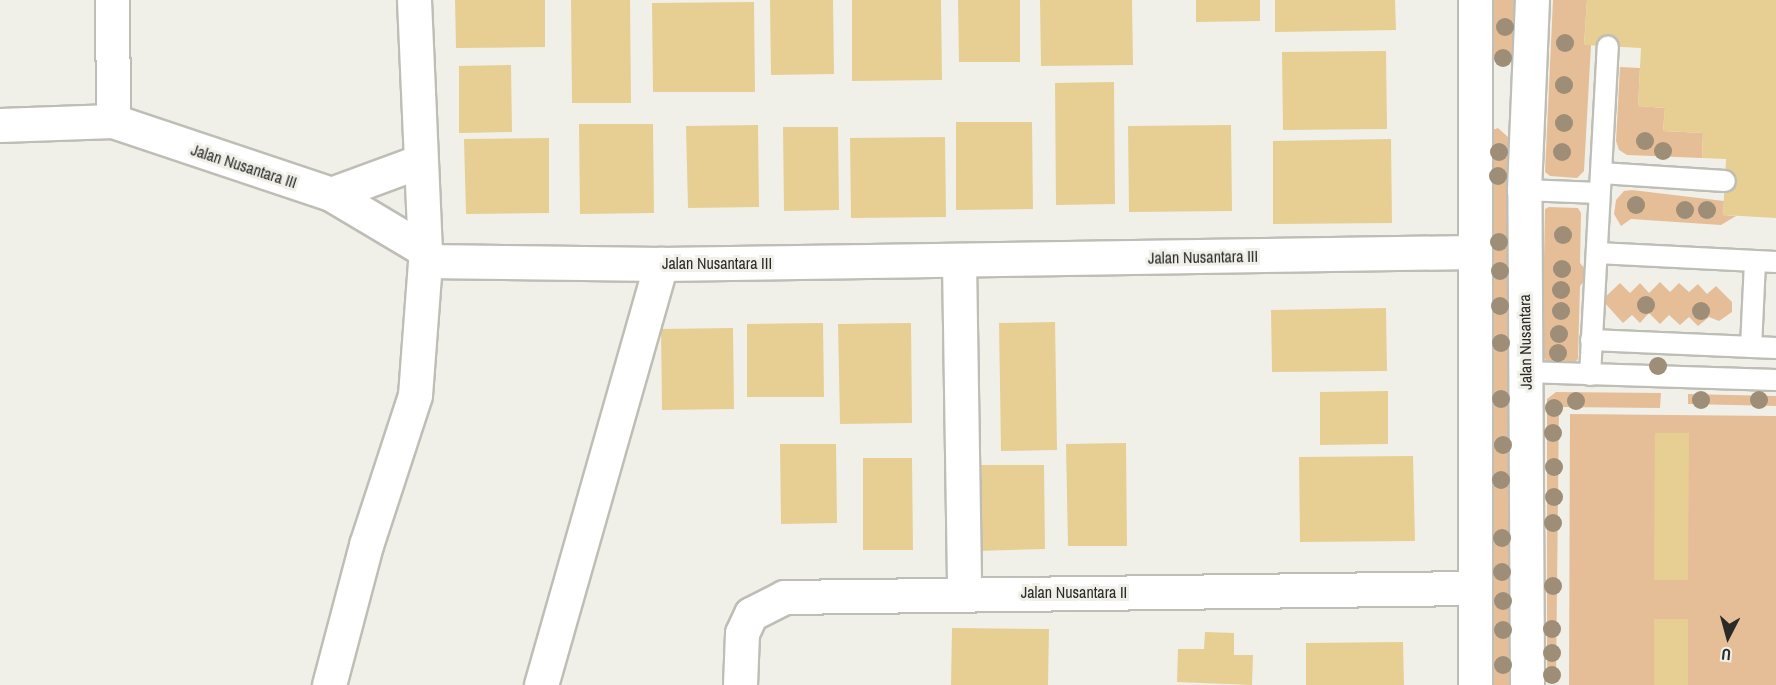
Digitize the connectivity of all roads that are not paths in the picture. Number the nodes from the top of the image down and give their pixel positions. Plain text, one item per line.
1 (112, 0) edge
2 (414, 0) edge
3 (1475, 0) edge
4 (1532, 0) edge
5 (1608, 46) dead end
6 (1474, 102) junction
7 (1526, 103) junction
8 (113, 121) junction
9 (0, 125) edge
10 (418, 162) junction
11 (1601, 173) junction
12 (1725, 181) dead end
13 (1524, 190) junction
14 (1599, 193) junction
15 (332, 194) junction
16 (1473, 252) junction
17 (1597, 253) junction
18 (425, 255) junction
19 (959, 261) junction
20 (1755, 261) junction
21 (1776, 262) edge
22 (662, 264) junction
23 (1591, 340) junction
24 (1751, 347) junction
25 (1776, 348) edge
26 (1525, 372) junction
27 (1590, 375) junction
28 (1776, 380) edge
29 (1474, 588) junction
30 (964, 592) junction
31 (329, 685) edge
32 (541, 685) edge
33 (740, 685) edge
34 (1475, 685) edge
35 (1527, 685) edge

1 - 8 street
2 - 10 street
3 - 6 street
4 - 7 street, Jalan Nusantara
5 - 11 lane
6 - 7 street
6 - 16 street
7 - 13 street, Jalan Nusantara
8 - 9 street, Jalan Nusantara III
8 - 15 street, Jalan Nusantara III
10 - 15 street
10 - 18 street
11 - 12 lane
11 - 14 lane
13 - 14 lane
13 - 26 street, Jalan Nusantara
14 - 17 lane
15 - 18 street, Jalan Nusantara III
16 - 19 street, Jalan Nusantara III
16 - 29 street
17 - 20 lane
17 - 23 lane
18 - 22 street, Jalan Nusantara III
18 - 31 street
19 - 22 street, Jalan Nusantara III
19 - 30 street
20 - 21 lane
20 - 24 lane
22 - 32 street
23 - 24 lane
23 - 27 lane
24 - 25 lane
26 - 27 lane
26 - 35 street, Jalan Nusantara
27 - 28 lane
29 - 30 street, Jalan Nusantara II
29 - 34 street
30 - 33 street, Jalan Nusantara II

